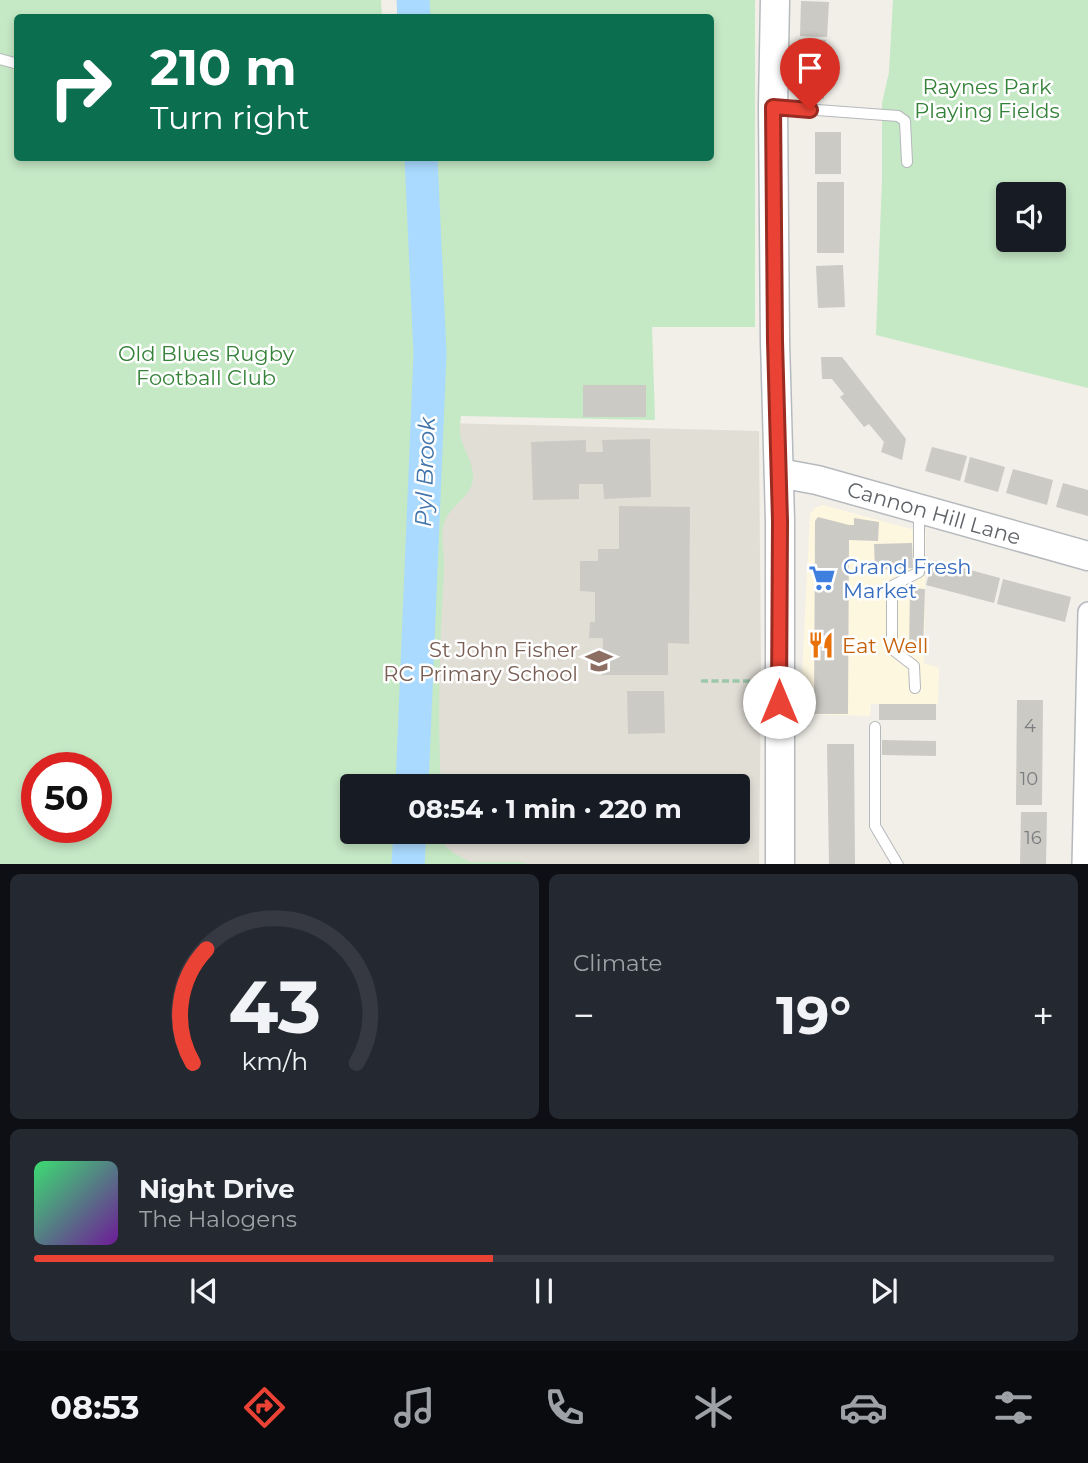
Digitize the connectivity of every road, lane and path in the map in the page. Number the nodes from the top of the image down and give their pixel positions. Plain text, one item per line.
1 (775, 0) edge
2 (773, 107) junction
3 (907, 162) dead end
4 (779, 472) junction
5 (919, 509) junction
6 (1088, 556) edge
7 (1088, 612) edge
8 (701, 681) dead end
9 (779, 682) junction
10 (915, 688) dead end
11 (875, 727) dead end
12 (780, 864) edge
13 (898, 864) edge
14 (1082, 864) edge

1 - 2 main road
2 - 3 lane
2 - 4 main road
4 - 5 main road, Cannon Hill Lane
4 - 9 main road
5 - 6 main road, Cannon Hill Lane
5 - 10 lane
7 - 14 street
8 - 9 path
9 - 12 main road
11 - 13 lane

